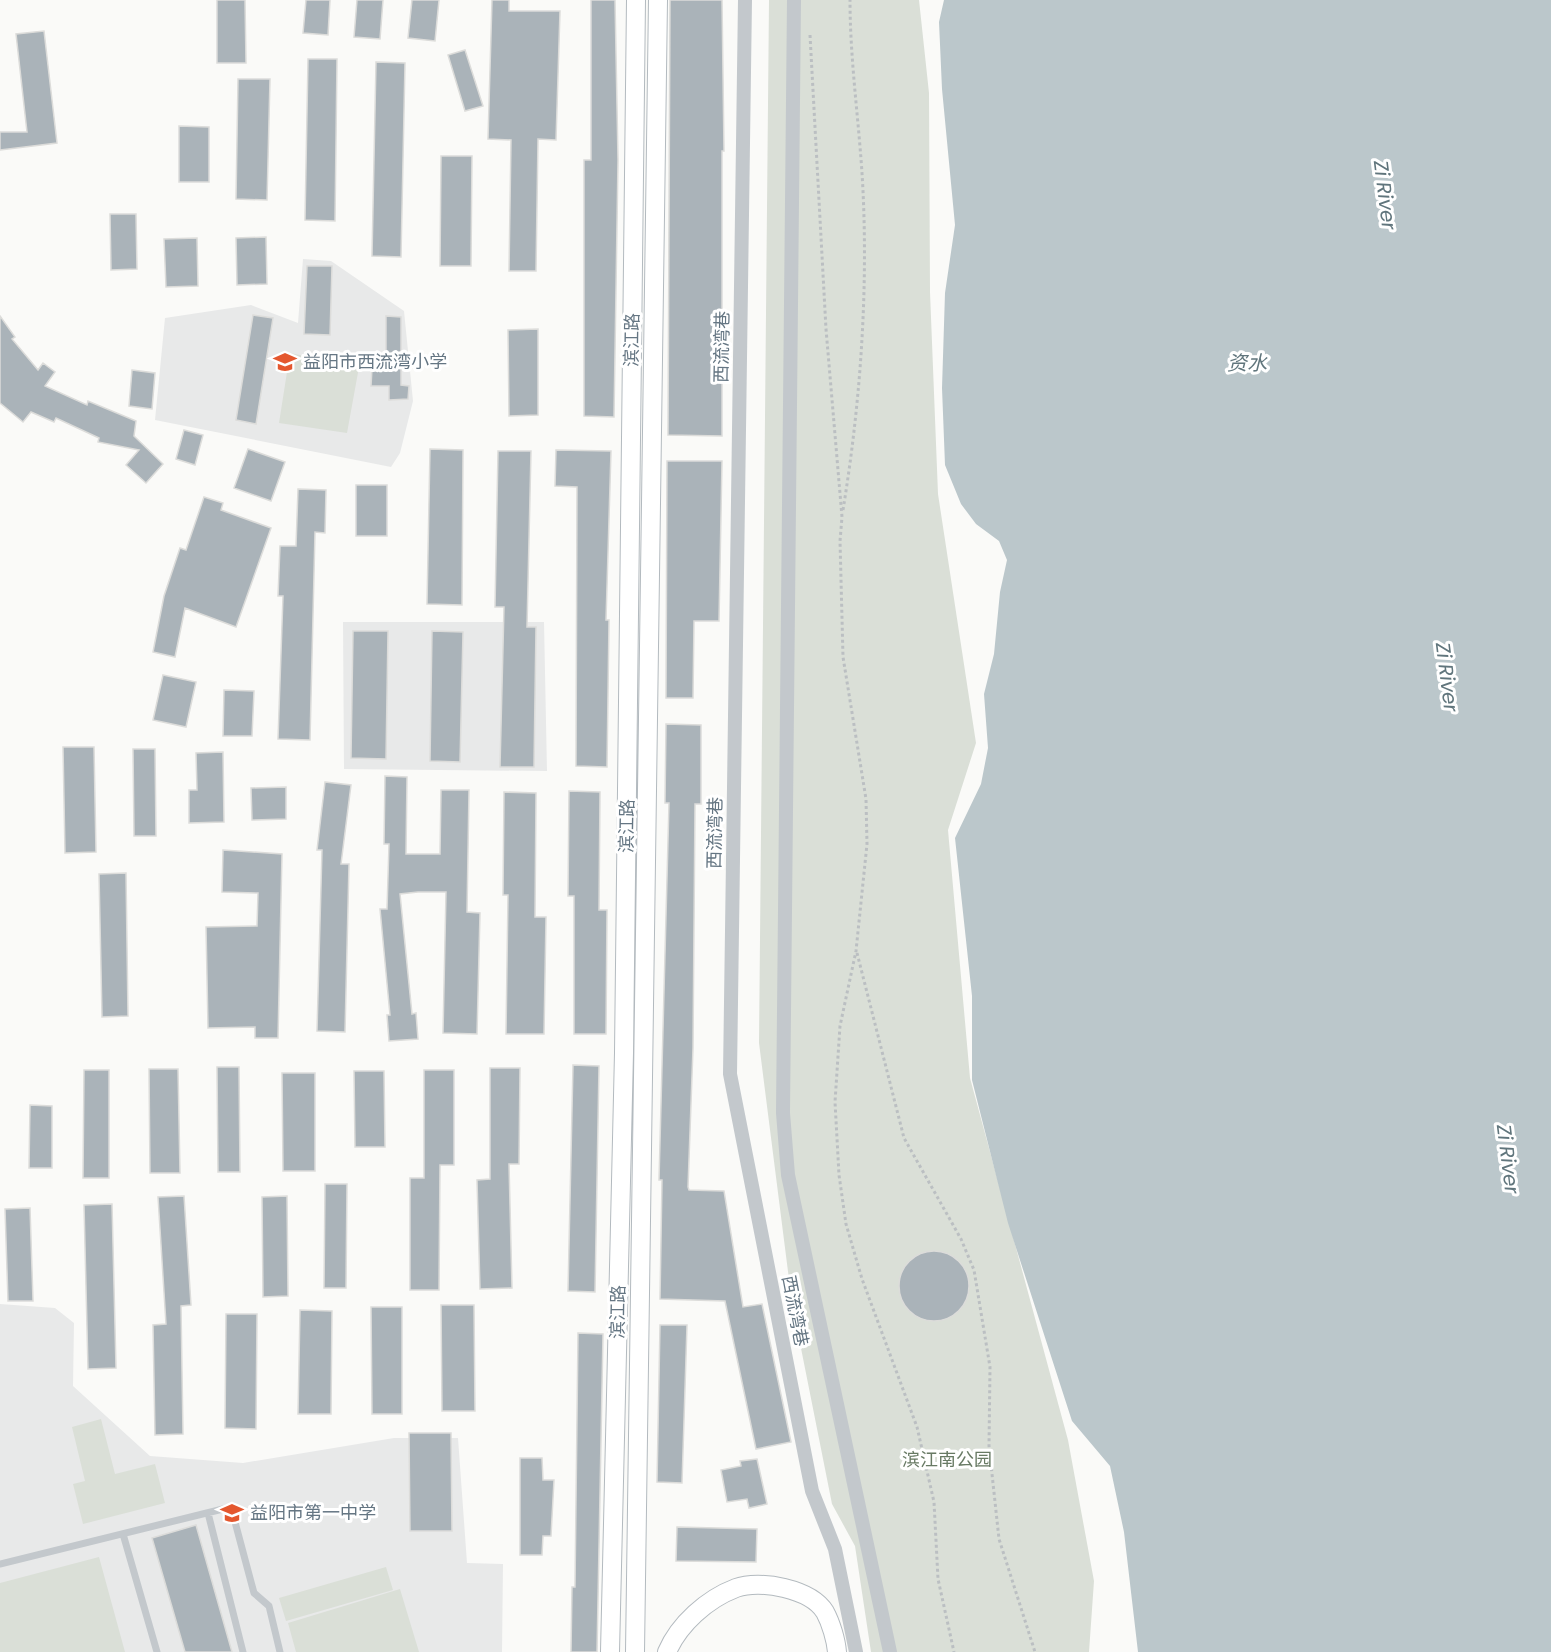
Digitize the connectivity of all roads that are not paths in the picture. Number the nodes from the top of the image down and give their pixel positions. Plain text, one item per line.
1 (636, 0) edge
2 (658, 0) edge
3 (745, 0) edge
4 (794, 0) edge
5 (208, 1513) junction
6 (123, 1534) junction
7 (0, 1564) edge
8 (157, 1652) edge
9 (243, 1652) edge
10 (280, 1652) edge
11 (610, 1652) edge
12 (635, 1652) edge
13 (667, 1652) edge
14 (837, 1652) edge
15 (856, 1652) edge
16 (890, 1652) edge

1 - 11 main road, 滨江路
2 - 12 main road, 滨江路
3 - 15 street, 西流湾巷
4 - 16 street
5 - 6 lane
5 - 9 lane
5 - 10 lane
6 - 7 lane
6 - 8 lane
13 - 14 main road

